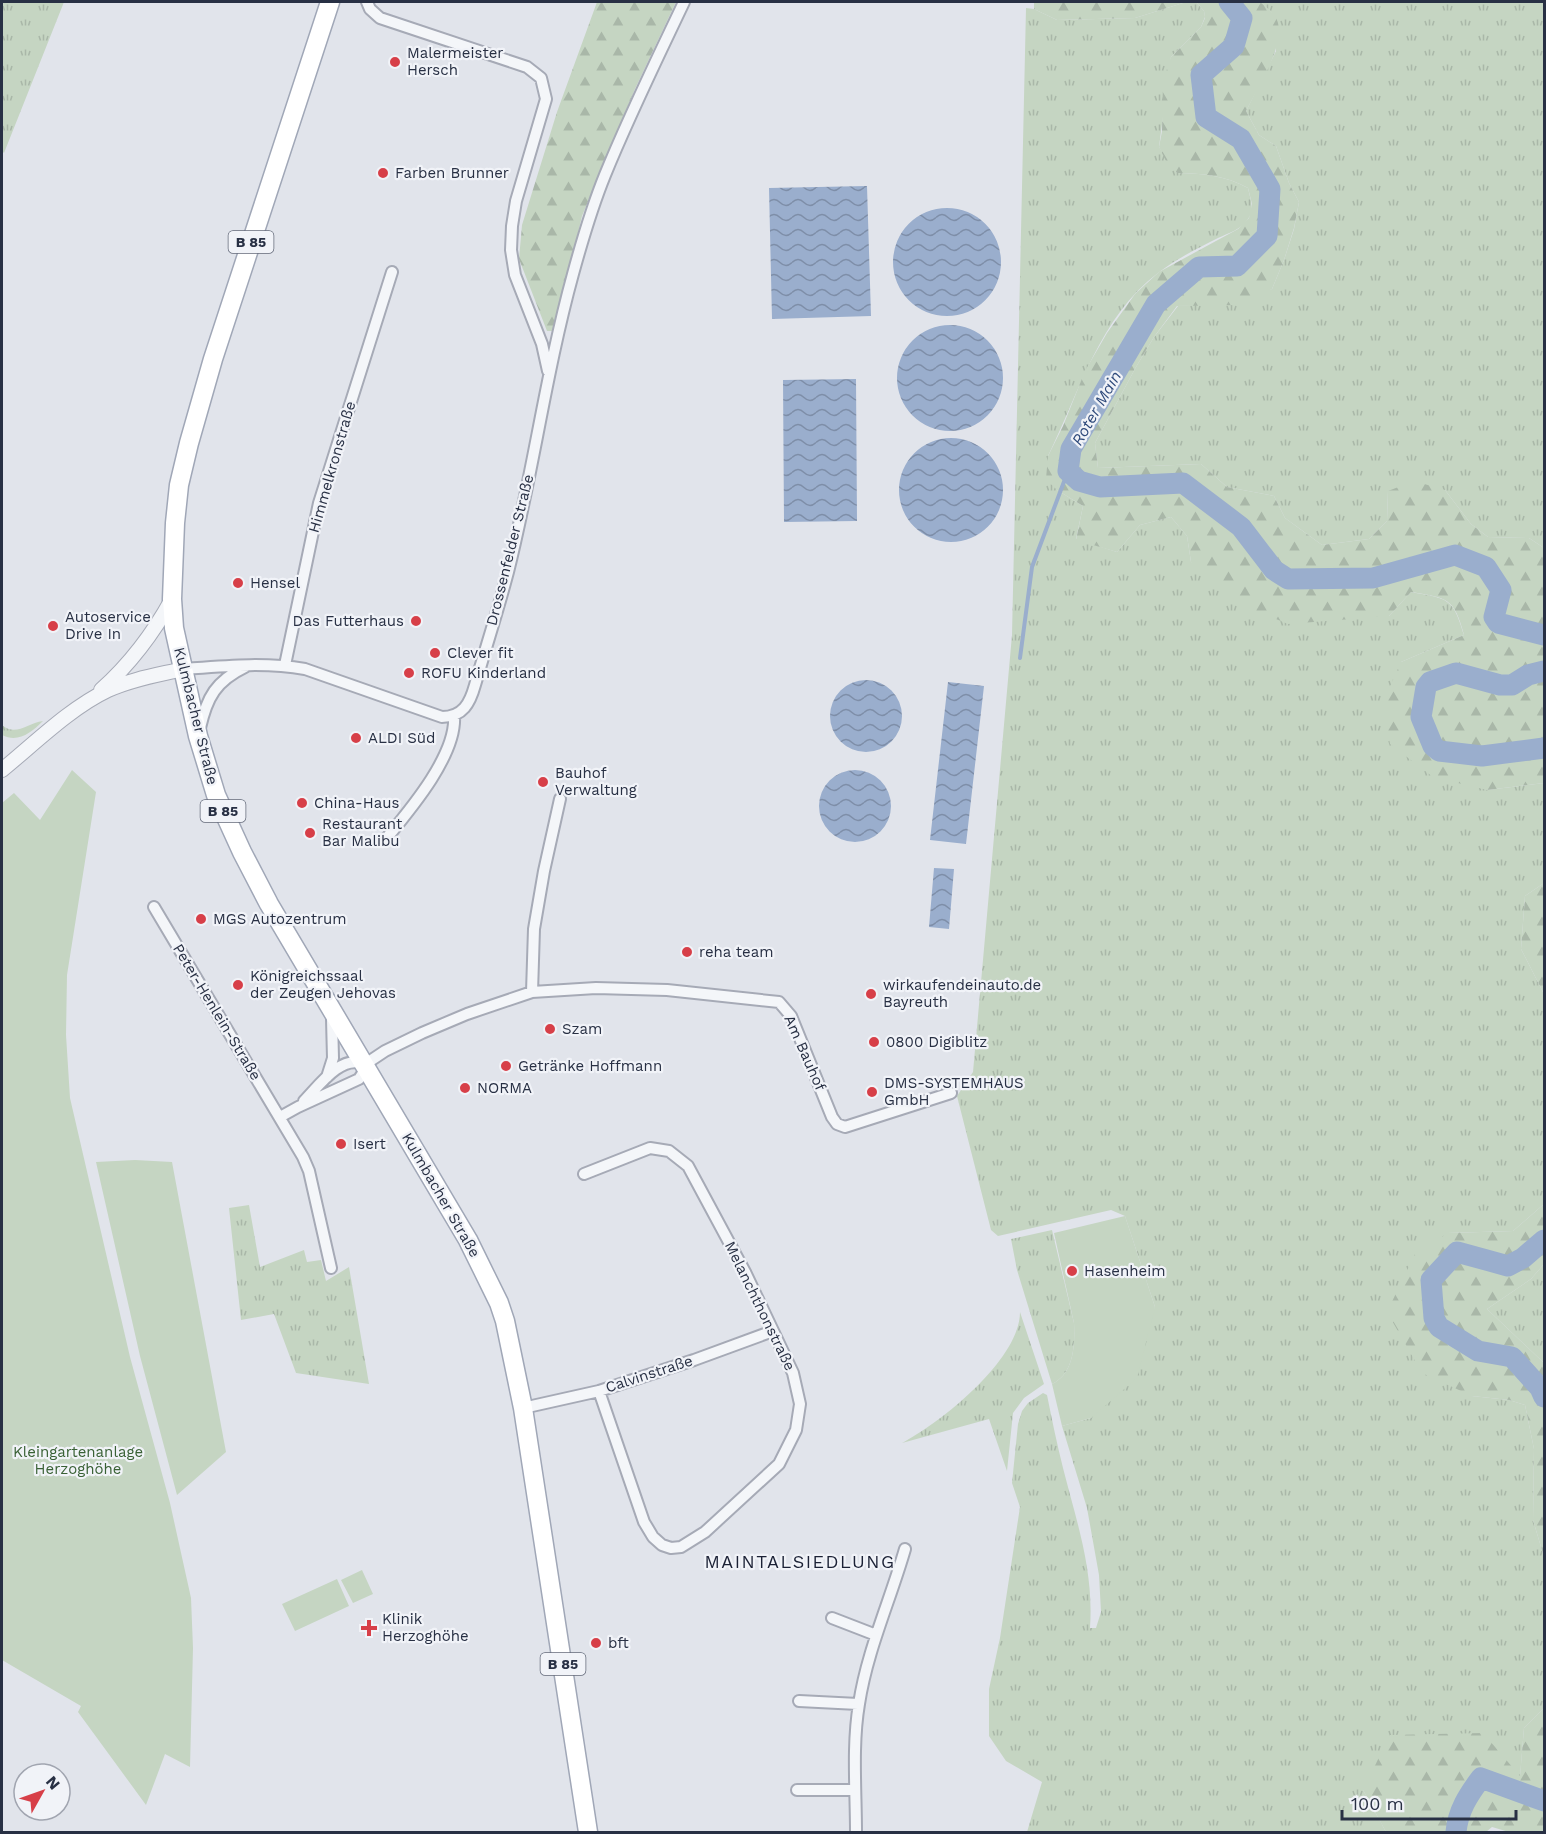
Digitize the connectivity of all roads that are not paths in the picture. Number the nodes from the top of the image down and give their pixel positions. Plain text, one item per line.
1 (330, 2) edge
2 (367, 2) edge
3 (684, 2) edge
4 (392, 272) dead end
5 (549, 374) junction
6 (172, 599) junction
7 (248, 665) junction
8 (285, 665) junction
9 (183, 669) junction
10 (86, 703) junction
11 (454, 716) junction
12 (198, 736) junction
13 (4, 763) edge
14 (560, 798) dead end
15 (385, 840) dead end
16 (154, 907) dead end
17 (532, 992) junction
18 (331, 1010) junction
19 (364, 1065) junction
20 (324, 1080) junction
21 (951, 1093) dead end
22 (298, 1107) junction
23 (280, 1117) junction
24 (584, 1174) dead end
25 (331, 1268) dead end
26 (773, 1331) junction
27 (599, 1391) junction
28 (523, 1408) junction
29 (904, 1549) dead end
30 (832, 1618) dead end
31 (876, 1635) junction
32 (799, 1701) dead end
33 (858, 1704) junction
34 (797, 1790) dead end
35 (855, 1790) junction
36 (588, 1833) edge
37 (856, 1833) edge

1 - 6 main road, B 85
2 - 5 street, Drossenfelder Straße
3 - 5 street, Drossenfelder Straße
4 - 8 street, Himmelkronstraße
5 - 11 street, Drossenfelder Straße
6 - 9 main road, Kulmbacher Straße / B 85
6 - 10 street
7 - 8 street
7 - 9 street
7 - 12 street
8 - 11 street
9 - 10 street
9 - 12 main road, Kulmbacher Straße / B 85
10 - 13 street
11 - 15 street, Drossenfelder Straße
12 - 18 main road, Kulmbacher Straße / B 85
14 - 17 street
16 - 23 street, Peter-Henlein-Straße
17 - 19 street, Am Bauhof
17 - 21 street, Am Bauhof
18 - 19 main road, Kulmbacher Straße / B 85
18 - 20 street
19 - 20 street
19 - 22 street
19 - 28 main road, Kulmbacher Straße / B 85
20 - 22 street
22 - 23 street
23 - 25 street, Peter-Henlein-Straße
24 - 26 street, Melanchthonstraße
26 - 27 street, Calvinstraße
26 - 27 street, Melanchthonstraße
27 - 28 street, Calvinstraße
28 - 36 main road, Kulmbacher Straße / B 85
29 - 31 street
30 - 31 street
31 - 33 street
32 - 33 street
33 - 35 street
34 - 35 street
35 - 37 street

